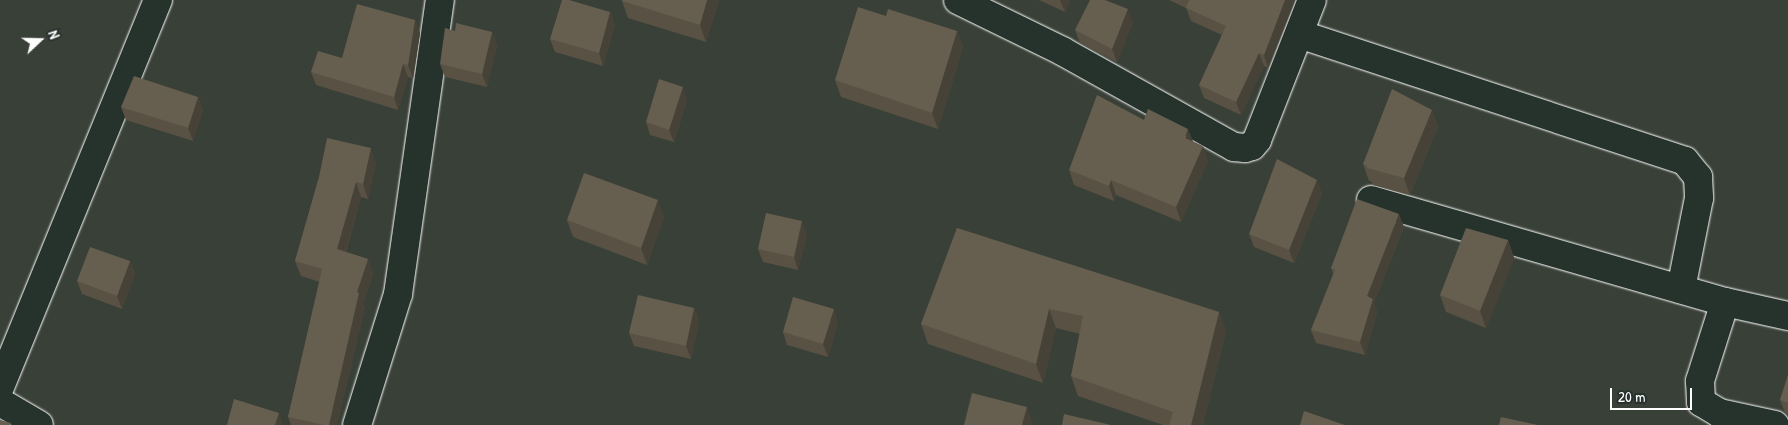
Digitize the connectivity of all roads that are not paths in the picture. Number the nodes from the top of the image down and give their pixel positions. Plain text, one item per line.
1 (158, 0) edge
2 (440, 0) edge
3 (958, 0) edge
4 (1312, 0) edge
5 (1299, 34) junction
6 (1371, 200) dead end
7 (1680, 289) junction
8 (1725, 302) junction
9 (1788, 316) edge
10 (0, 387) edge
11 (0, 402) edge
12 (38, 425) edge
13 (357, 425) edge
14 (1774, 425) edge

1 - 10 street
2 - 13 street
3 - 5 street
4 - 5 street
5 - 7 street
6 - 7 street
7 - 8 street
8 - 9 street
8 - 14 street
11 - 12 street

